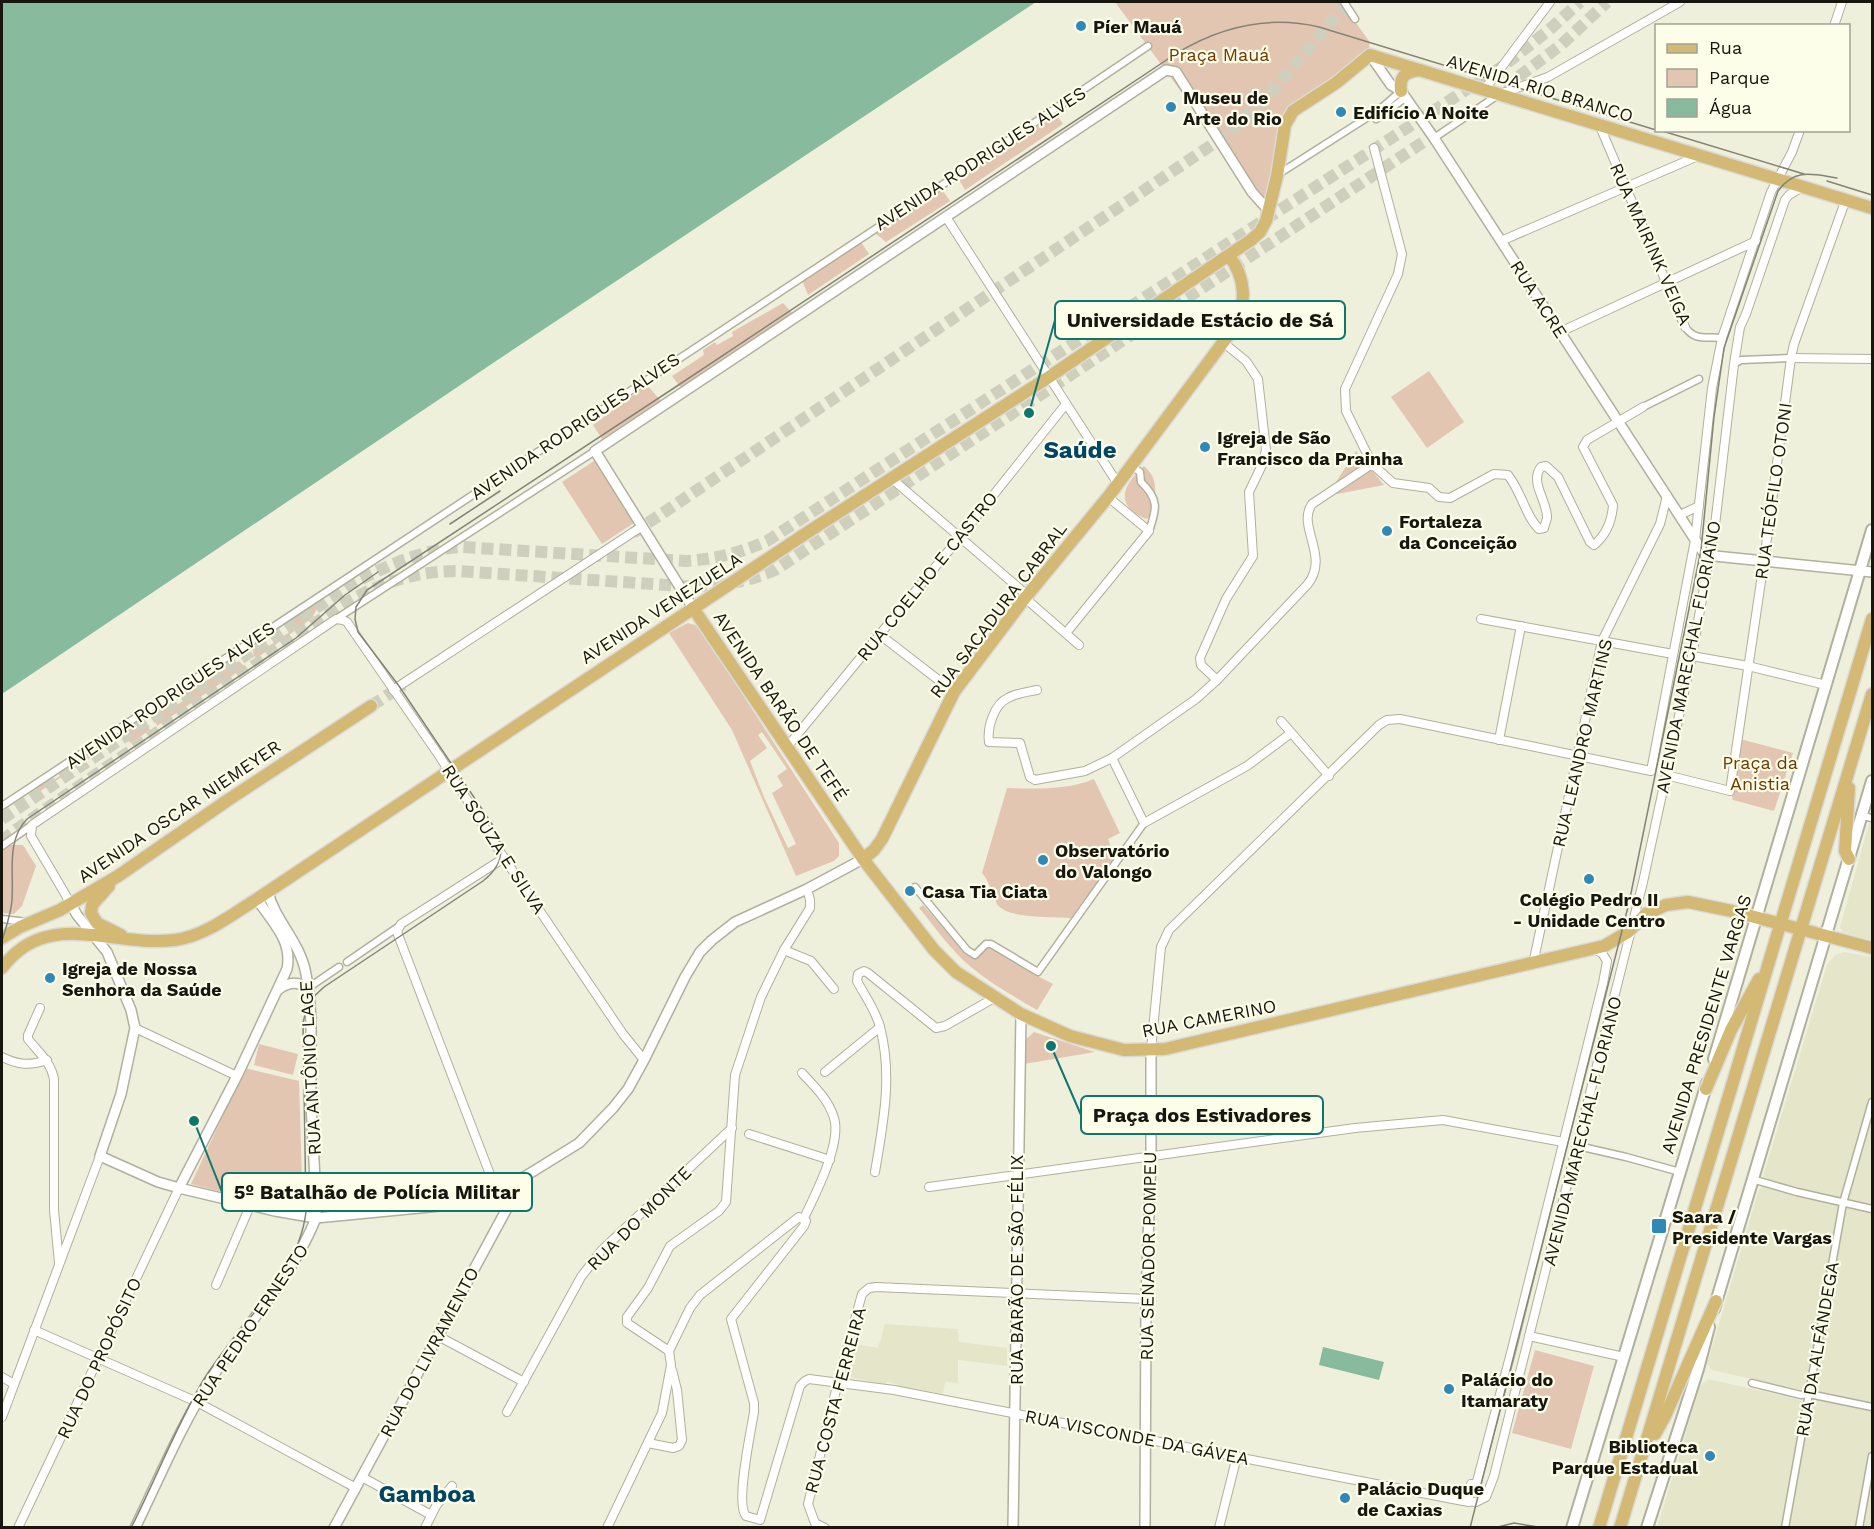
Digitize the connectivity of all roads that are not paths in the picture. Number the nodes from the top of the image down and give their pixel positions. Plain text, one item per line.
1 (1344, 2) edge
2 (1550, 2) edge
3 (1842, 2) edge
4 (1679, 3) edge
5 (1355, 19) dead end
6 (1835, 24) edge
7 (1148, 46) dead end
8 (1370, 55) junction
9 (1420, 69) junction
10 (1483, 90) junction
11 (1498, 94) junction
12 (1403, 95) junction
13 (1376, 118) dead end
14 (1599, 124) junction
15 (1799, 132) edge
16 (1434, 138) junction
17 (1374, 148) dead end
18 (1700, 155) junction
19 (1277, 176) junction
20 (1777, 177) junction
21 (1625, 187) junction
22 (1806, 187) junction
23 (1846, 199) junction
24 (1872, 208) edge
25 (1268, 210) junction
26 (946, 217) junction
27 (1501, 241) junction
28 (1756, 241) junction
29 (1229, 256) junction
30 (1666, 282) junction
31 (1685, 327) joint
32 (1560, 332) junction
33 (1722, 338) junction
34 (1224, 343) junction
35 (1791, 358) junction
36 (1872, 359) edge
37 (1734, 364) junction
38 (1049, 377) junction
39 (1699, 379) dead end
40 (1066, 404) junction
41 (1643, 407) joint
42 (1619, 422) junction
43 (594, 451) junction
44 (1372, 464) junction
45 (1132, 465) junction
46 (891, 478) junction
47 (1118, 483) junction
48 (1667, 496) junction
49 (1108, 497) junction
50 (1699, 506) junction
51 (1680, 515) junction
52 (641, 526) junction
53 (1149, 531) junction
54 (1872, 531) edge
55 (960, 537) junction
56 (1695, 540) junction
57 (1709, 556) junction
58 (1764, 561) junction
59 (1861, 570) junction
60 (1872, 572) edge
61 (1026, 597) junction
62 (693, 608) junction
63 (339, 619) junction
64 (1481, 619) dead end
65 (1872, 619) edge
66 (1521, 626) junction
67 (1066, 633) junction
68 (879, 634) junction
69 (1602, 641) junction
70 (1080, 645) dead end
71 (1673, 654) junction
72 (1692, 656) junction
73 (1748, 666) junction
74 (1217, 680) junction
75 (1826, 685) junction
76 (393, 690) junction
77 (1037, 690) dead end
78 (954, 692) junction
79 (1872, 694) edge
80 (371, 706) tunnel mouth
81 (1281, 721) dead end
82 (1291, 733) junction
83 (1499, 740) junction
84 (787, 747) junction
85 (1578, 757) junction
86 (1112, 758) junction
87 (1851, 766) junction
88 (449, 770) junction
89 (1329, 776) junction
90 (1666, 776) junction
91 (1872, 782) edge
92 (2, 806) edge
93 (1867, 817) edge
94 (1144, 823) junction
95 (31, 828) junction
96 (2, 846) edge
97 (504, 858) junction
98 (863, 859) junction
99 (1849, 859) junction
100 (118, 876) junction
101 (915, 887) dead end
102 (807, 888) junction
103 (268, 892) junction
104 (257, 899) junction
105 (71, 903) junction
106 (1756, 918) junction
107 (2, 919) edge
108 (31, 922) junction
109 (1781, 925) junction
110 (1634, 926) junction
111 (398, 927) junction
112 (1801, 930) junction
113 (96, 937) junction
114 (1826, 937) junction
115 (2, 938) edge
116 (127, 939) junction
117 (1872, 948) edge
118 (1593, 949) junction
119 (784, 950) junction
120 (1770, 960) junction
121 (347, 962) dead end
122 (1533, 964) junction
123 (2, 968) edge
124 (339, 968) dead end
125 (309, 988) junction
126 (279, 989) junction
127 (834, 989) dead end
128 (994, 998) junction
129 (40, 1008) dead end
130 (1021, 1014) junction
131 (135, 1028) junction
132 (880, 1028) junction
133 (1151, 1050) junction
134 (2, 1058) edge
135 (47, 1060) junction
136 (644, 1060) junction
137 (802, 1072) dead end
138 (825, 1072) dead end
139 (237, 1076) junction
140 (1706, 1089) junction
141 (1872, 1102) edge
142 (732, 1128) junction
143 (749, 1134) dead end
144 (1563, 1142) junction
145 (1578, 1146) junction
146 (100, 1156) junction
147 (1151, 1156) junction
148 (830, 1160) junction
149 (875, 1172) dead end
150 (1680, 1172) junction
151 (1017, 1174) junction
152 (524, 1177) junction
153 (1752, 1179) junction
154 (929, 1187) dead end
155 (178, 1188) junction
156 (496, 1190) junction
157 (1843, 1203) junction
158 (250, 1206) junction
159 (1872, 1209) edge
160 (316, 1218) junction
161 (804, 1218) junction
162 (59, 1264) junction
163 (216, 1285) dead end
164 (1015, 1293) junction
165 (1146, 1299) junction
166 (1716, 1301) junction
167 (34, 1330) junction
168 (438, 1336) junction
169 (1529, 1336) junction
170 (669, 1351) junction
171 (1624, 1357) junction
172 (99, 1358) junction
173 (671, 1365) junction
174 (2, 1377) edge
175 (524, 1382) junction
176 (838, 1382) junction
177 (1752, 1383) dead end
178 (14, 1384) junction
179 (1809, 1394) junction
180 (197, 1402) junction
181 (1872, 1407) edge
182 (507, 1413) dead end
183 (1015, 1414) junction
184 (2, 1417) edge
185 (1146, 1438) junction
186 (648, 1443) junction
187 (1237, 1456) junction
188 (1642, 1456) junction
189 (1872, 1456) edge
190 (362, 1477) junction
191 (452, 1486) dead end
192 (356, 1488) junction
193 (1468, 1502) junction
194 (431, 1515) junction
195 (18, 1527) edge
196 (135, 1527) edge
197 (334, 1527) edge
198 (425, 1527) edge
199 (607, 1527) edge
200 (825, 1527) edge
201 (1013, 1527) edge
202 (1145, 1527) edge
203 (1219, 1527) edge
204 (1572, 1527) edge
205 (1599, 1527) edge
206 (1620, 1527) edge
207 (1647, 1527) edge
208 (1785, 1527) edge
209 (1858, 1527) edge

1 - 5 street
2 - 10 street
3 - 6 street
4 - 11 street
7 - 92 street, AVENIDA RODRIGUES ALVES
8 - 9 main road, AVENIDA RIO BRANCO
8 - 12 street, RUA ACRE
8 - 19 main road
9 - 10 main road, AVENIDA RIO BRANCO
9 - 12 main road
10 - 11 main road, AVENIDA RIO BRANCO
11 - 14 main road, AVENIDA RIO BRANCO
11 - 16 street
12 - 13 street
12 - 16 street, RUA ACRE
12 - 19 street
14 - 18 main road, AVENIDA RIO BRANCO
14 - 21 street, RUA MAIRINK VEIGA
15 - 20 street, AVENIDA MARECHAL FLORIANO
16 - 27 street, RUA ACRE
17 - 44 street
18 - 20 main road, AVENIDA RIO BRANCO
18 - 21 street
19 - 25 main road
20 - 22 main road, AVENIDA RIO BRANCO
20 - 28 street, AVENIDA MARECHAL FLORIANO
21 - 27 street
21 - 30 street, RUA MAIRINK VEIGA
22 - 23 main road, AVENIDA RIO BRANCO
22 - 37 street, AVENIDA MARECHAL FLORIANO
23 - 24 main road, AVENIDA RIO BRANCO
23 - 35 street, RUA TEÓFILO OTONI
25 - 26 street, AVENIDA RODRIGUES ALVES
25 - 29 main road
26 - 38 street
26 - 43 street, AVENIDA RODRIGUES ALVES
27 - 32 street, RUA ACRE
28 - 30 street
28 - 33 street, AVENIDA MARECHAL FLORIANO
29 - 34 main road, RUA SACADURA CABRAL
29 - 38 main road, AVENIDA VENEZUELA
30 - 31 street, RUA MAIRINK VEIGA
30 - 32 street
31 - 33 street, RUA MAIRINK VEIGA
32 - 42 street, RUA ACRE
33 - 50 street, AVENIDA MARECHAL FLORIANO
34 - 45 main road, RUA SACADURA CABRAL
34 - 74 street
35 - 36 street
35 - 37 street
35 - 58 street, RUA TEÓFILO OTONI
37 - 57 street, AVENIDA MARECHAL FLORIANO
38 - 40 street
38 - 46 main road, AVENIDA VENEZUELA
39 - 41 street
40 - 47 street
40 - 55 street, RUA COELHO E CASTRO
41 - 42 street
42 - 44 street
42 - 48 street, RUA ACRE
43 - 52 street, AVENIDA BARÃO DE TEFÉ
43 - 63 street, AVENIDA RODRIGUES ALVES
44 - 74 street
45 - 47 main road, RUA SACADURA CABRAL
45 - 53 street
46 - 55 street
46 - 62 main road, AVENIDA VENEZUELA
47 - 49 main road, RUA SACADURA CABRAL
48 - 51 street, RUA ACRE
48 - 69 street, RUA LEANDRO MARTINS
49 - 53 street
49 - 61 main road, RUA SACADURA CABRAL
50 - 51 street
50 - 56 street, AVENIDA MARECHAL FLORIANO
51 - 56 street, RUA ACRE
52 - 62 street, AVENIDA BARÃO DE TEFÉ
52 - 76 street
53 - 67 street
54 - 59 main road, AVENIDA PRESIDENTE VARGAS
55 - 61 street
55 - 68 street, RUA COELHO E CASTRO
56 - 57 street, RUA ACRE
56 - 71 street, AVENIDA MARECHAL FLORIANO
57 - 58 street
57 - 72 street, AVENIDA MARECHAL FLORIANO
58 - 59 street
58 - 73 street, RUA TEÓFILO OTONI
59 - 60 street
59 - 75 main road, AVENIDA PRESIDENTE VARGAS
61 - 67 street
61 - 78 main road, RUA SACADURA CABRAL
62 - 84 main road, AVENIDA BARÃO DE TEFÉ
62 - 88 main road, AVENIDA VENEZUELA
63 - 76 street, RUA SOUZA E SILVA
63 - 95 street, AVENIDA RODRIGUES ALVES
64 - 66 street
65 - 109 main road
66 - 69 street
66 - 83 street
67 - 70 street
68 - 78 street
68 - 84 street, RUA COELHO E CASTRO
69 - 71 street
69 - 85 street, RUA LEANDRO MARTINS
71 - 85 street, AVENIDA MARECHAL FLORIANO
72 - 73 street
72 - 90 street, AVENIDA MARECHAL FLORIANO
73 - 75 street
73 - 90 street, RUA TEÓFILO OTONI
74 - 86 street
75 - 106 main road, AVENIDA PRESIDENTE VARGAS
76 - 88 street, RUA SOUZA E SILVA
77 - 86 street
78 - 98 main road, RUA SACADURA CABRAL
79 - 87 main road
80 - 100 main road, AVENIDA OSCAR NIEMEYER
81 - 82 street
82 - 89 street
82 - 94 street
83 - 85 street
83 - 89 street, RUA SENADOR POMPEU
84 - 98 main road, AVENIDA BARÃO DE TEFÉ
85 - 122 street, RUA LEANDRO MARTINS
86 - 94 street
87 - 99 main road
87 - 112 main road
88 - 97 street, RUA SOUZA E SILVA
88 - 103 main road, AVENIDA VENEZUELA
89 - 133 street, RUA SENADOR POMPEU
90 - 110 street, AVENIDA MARECHAL FLORIANO
91 - 93 main road
93 - 99 main road
94 - 101 street
95 - 96 street, AVENIDA RODRIGUES ALVES
95 - 105 street
97 - 111 street
97 - 136 street, RUA SOUZA E SILVA
98 - 102 street, RUA SACADURA CABRAL
98 - 128 main road, RUA CAMERINO
99 - 114 main road
100 - 105 main road, AVENIDA OSCAR NIEMEYER
100 - 116 main road
102 - 119 street
102 - 136 street, RUA SACADURA CABRAL
103 - 104 main road, AVENIDA VENEZUELA
103 - 125 street, RUA ANTÔNIO LAGE
104 - 116 main road, AVENIDA VENEZUELA
104 - 126 street, RUA ANTÔNIO LAGE
105 - 108 main road, AVENIDA OSCAR NIEMEYER
105 - 113 street
106 - 109 main road, RUA CAMERINO
106 - 110 main road, RUA CAMERINO
106 - 140 main road, AVENIDA PRESIDENTE VARGAS
107 - 108 street
108 - 115 main road, AVENIDA OSCAR NIEMEYER
109 - 112 main road, RUA CAMERINO
109 - 120 main road
110 - 118 main road, RUA CAMERINO
110 - 145 street, AVENIDA MARECHAL FLORIANO
111 - 121 street
111 - 156 street
112 - 114 main road, RUA CAMERINO
112 - 188 main road
113 - 116 main road, AVENIDA VENEZUELA
113 - 123 main road, AVENIDA VENEZUELA
113 - 131 street
114 - 117 main road, RUA CAMERINO
114 - 153 main road
118 - 122 main road, RUA CAMERINO
118 - 144 street, AVENIDA MARECHAL FLORIANO
119 - 127 street
119 - 142 street
120 - 140 main road
120 - 205 main road
122 - 133 main road, RUA CAMERINO
124 - 125 street
125 - 126 street
125 - 160 street, RUA ANTÔNIO LAGE
126 - 139 street, RUA ANTÔNIO LAGE
128 - 130 main road, RUA CAMERINO
128 - 132 street
129 - 135 street
130 - 133 main road, RUA CAMERINO
130 - 151 street, RUA BARÃO DE SÃO FÉLIX
131 - 139 street
131 - 146 street
132 - 138 street
132 - 149 street
133 - 147 street, RUA SENADOR POMPEU
134 - 135 street
135 - 162 street
136 - 152 street, RUA SACADURA CABRAL
137 - 148 street
139 - 155 street, RUA ANTÔNIO LAGE
140 - 150 main road, AVENIDA PRESIDENTE VARGAS
141 - 157 street, RUA DA ALFÂNDEGA
142 - 170 street
142 - 175 street, RUA DO MONTE
143 - 148 street
144 - 147 street
144 - 193 street, AVENIDA MARECHAL FLORIANO
145 - 150 street
145 - 169 street, AVENIDA MARECHAL FLORIANO
146 - 155 street, RUA SACADURA CABRAL
146 - 162 street
147 - 151 street
147 - 165 street, RUA SENADOR POMPEU
148 - 161 street
150 - 171 main road, AVENIDA PRESIDENTE VARGAS
151 - 154 street
151 - 164 street, RUA BARÃO DE SÃO FÉLIX
152 - 156 street, RUA SACADURA CABRAL
152 - 168 street, RUA DO LIVRAMENTO
153 - 157 street
153 - 166 main road
155 - 158 street, RUA SACADURA CABRAL
155 - 172 street, RUA DO PROPÓSITO
156 - 160 street, RUA SACADURA CABRAL
157 - 159 street
157 - 179 street, RUA DA ALFÂNDEGA
158 - 160 street, RUA SACADURA CABRAL
158 - 163 street
160 - 180 street, RUA PEDRO ERNESTO
161 - 170 street
161 - 176 street, RUA VISCONDE DA GÁVEA
162 - 167 street
164 - 165 street, RUA COSTA FERREIRA
164 - 176 street, RUA COSTA FERREIRA
164 - 183 street, RUA BARÃO DE SÃO FÉLIX
165 - 185 street, RUA SENADOR POMPEU
166 - 188 main road
166 - 207 main road
167 - 172 street
167 - 178 street
168 - 175 street
168 - 190 street, RUA DO LIVRAMENTO
169 - 171 street
169 - 193 street, AVENIDA MARECHAL FLORIANO
170 - 173 street
171 - 204 main road, AVENIDA PRESIDENTE VARGAS
172 - 180 street
172 - 195 street, RUA DO PROPÓSITO
173 - 186 street
173 - 186 street
174 - 178 street
175 - 182 street, RUA DO MONTE
176 - 183 street, RUA VISCONDE DA GÁVEA
176 - 200 street, RUA COSTA FERREIRA
177 - 179 street
178 - 184 street
179 - 181 street
179 - 208 street, RUA DA ALFÂNDEGA
180 - 192 street
180 - 196 street, RUA PEDRO ERNESTO
183 - 185 street, RUA VISCONDE DA GÁVEA
183 - 201 street, RUA BARÃO DE SÃO FÉLIX
185 - 187 street, RUA VISCONDE DA GÁVEA
185 - 202 street, RUA SENADOR POMPEU
186 - 199 street
187 - 193 street, RUA VISCONDE DA GÁVEA
187 - 203 street
188 - 206 main road
189 - 209 street
190 - 192 street, RUA DO LIVRAMENTO
190 - 194 street
191 - 194 street
192 - 197 street, RUA DO LIVRAMENTO
194 - 198 street

